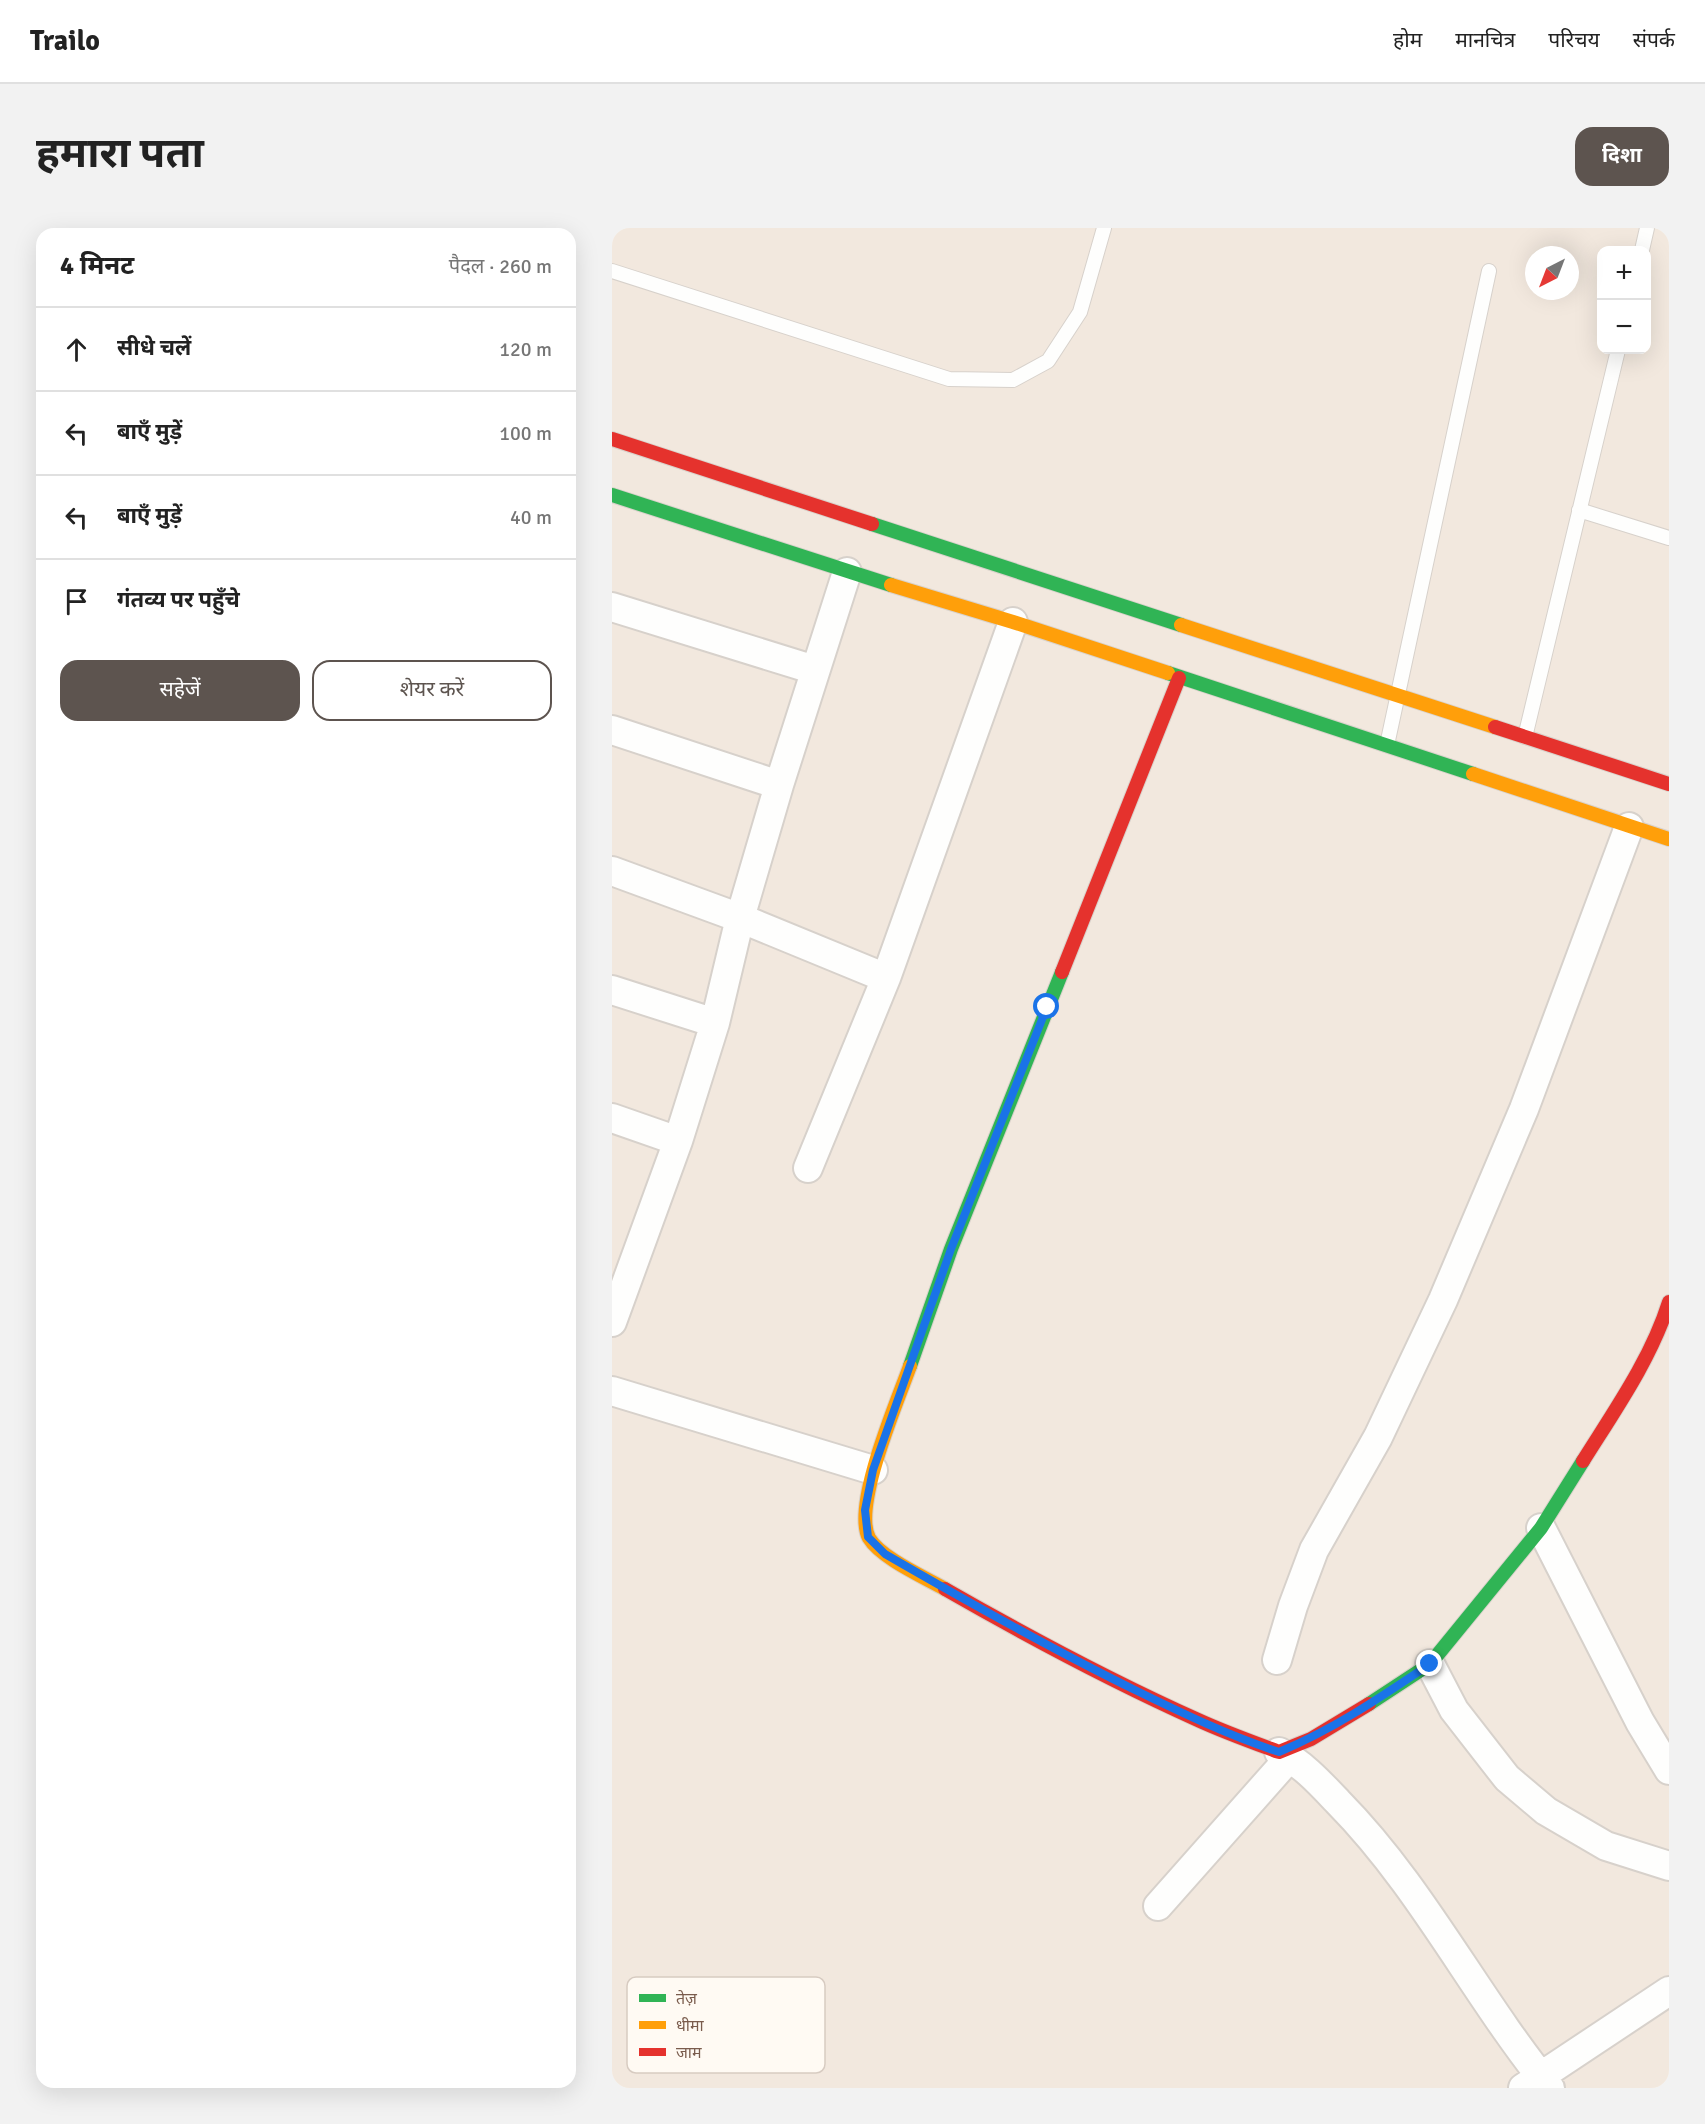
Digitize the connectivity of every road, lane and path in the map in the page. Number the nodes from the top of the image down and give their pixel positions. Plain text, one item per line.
1 (1104, 228) edge
2 (1647, 228) edge
3 (1642, 246) edge
4 (612, 271) edge
5 (1489, 271) dead end
6 (1617, 354) edge
7 (612, 439) edge
8 (612, 495) edge
9 (1579, 510) junction
10 (1669, 538) edge
11 (847, 572) junction
12 (612, 607) edge
13 (1013, 622) junction
14 (815, 670) junction
15 (1179, 678) junction
16 (1397, 695) junction
17 (612, 730) edge
18 (1525, 737) junction
19 (1387, 746) junction
20 (1669, 784) edge
21 (779, 785) junction
22 (1629, 826) junction
23 (1669, 839) edge
24 (612, 872) edge
25 (740, 918) junction
26 (886, 978) junction
27 (612, 990) edge
28 (715, 1023) junction
29 (612, 1118) edge
30 (678, 1141) junction
31 (808, 1168) dead end
32 (623, 1253) edge
33 (1669, 1302) edge
34 (612, 1322) edge
35 (612, 1391) edge
36 (873, 1470) junction
37 (1540, 1528) junction
38 (1277, 1660) dead end
39 (1430, 1664) junction
40 (1285, 1755) junction
41 (1669, 1770) edge
42 (1669, 1866) edge
43 (1158, 1906) dead end
44 (1669, 1991) edge
45 (1538, 2084) edge

1 - 4 lane
2 - 3 lane
5 - 16 lane
6 - 9 lane
7 - 16 main road
8 - 11 main road
9 - 10 lane
9 - 18 lane
11 - 13 main road
11 - 14 street
12 - 14 street
13 - 15 main road
13 - 26 street
14 - 21 street
15 - 19 main road
15 - 36 main road
16 - 18 main road
16 - 19 lane
17 - 21 street
18 - 20 main road
19 - 22 main road
21 - 25 street
22 - 23 main road
22 - 38 street
24 - 25 street
25 - 26 street
25 - 28 street
26 - 31 street
27 - 28 street
28 - 30 street
29 - 30 street
30 - 32 street
32 - 34 street
33 - 37 main road
35 - 36 street
36 - 40 main road
37 - 39 main road
37 - 41 street
39 - 40 main road
39 - 42 street
40 - 43 street
40 - 45 street
44 - 45 street

